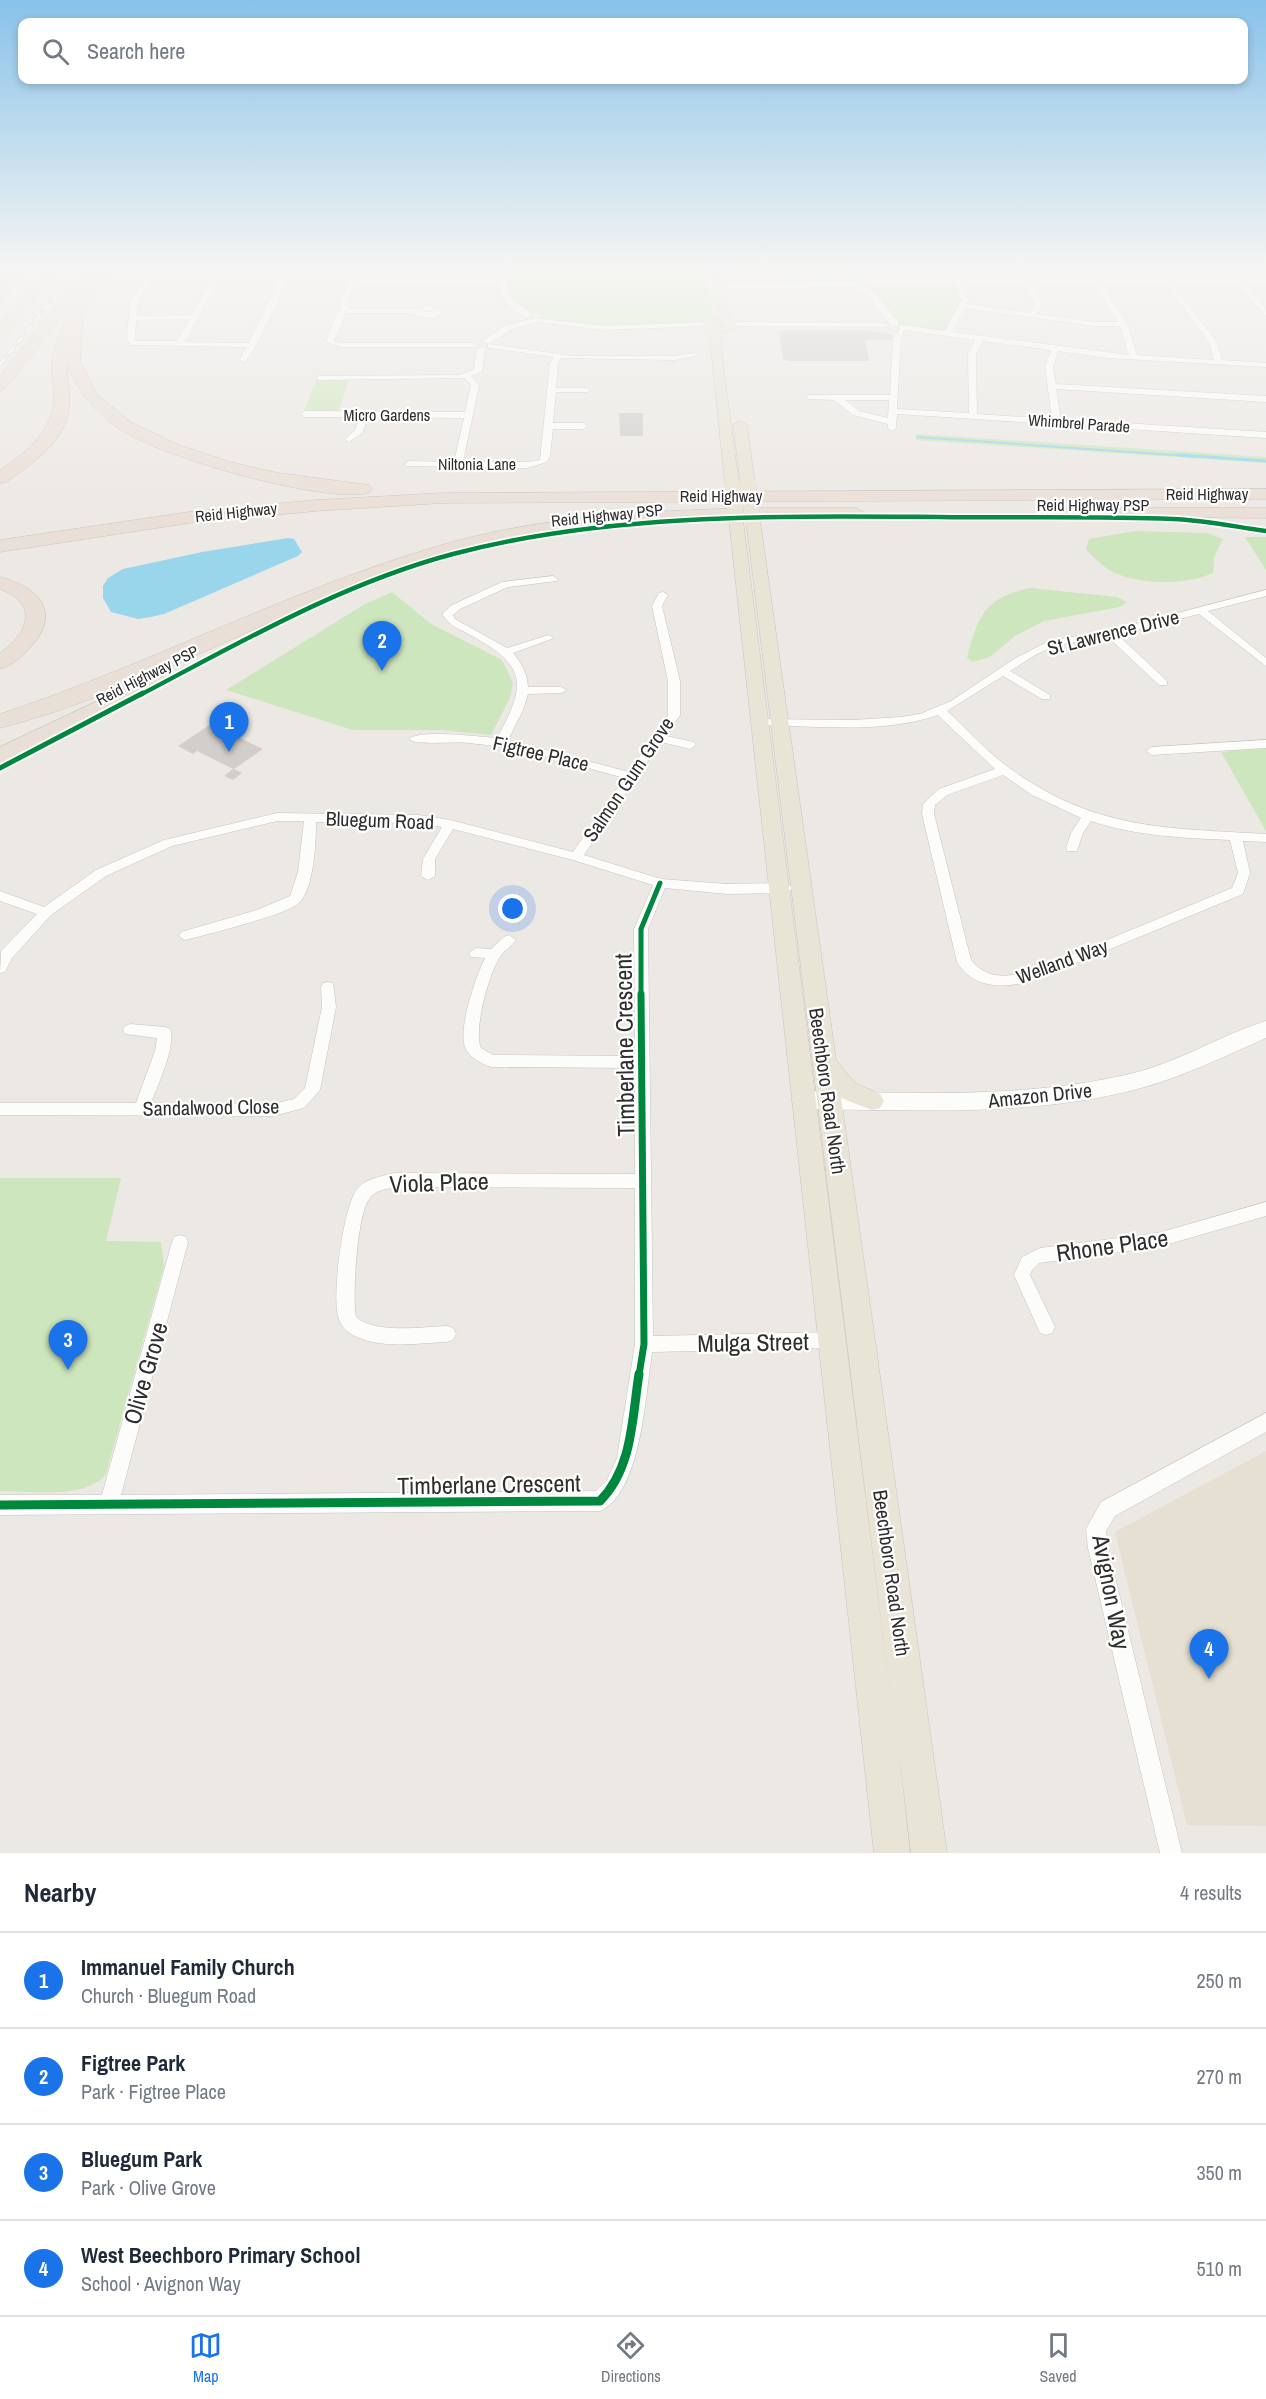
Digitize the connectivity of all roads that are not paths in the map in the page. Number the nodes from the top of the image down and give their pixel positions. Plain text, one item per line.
1 (25, 353) edge
2 (61, 353) edge
3 (71, 353) edge
4 (247, 353) edge
5 (482, 353) edge
6 (534, 353) edge
7 (718, 353) edge
8 (729, 353) edge
9 (893, 353) edge
10 (972, 353) edge
11 (1053, 353) edge
12 (1094, 353) edge
13 (1133, 353) edge
14 (1217, 353) edge
15 (695, 355) dead end
16 (558, 357) junction
17 (1134, 358) junction
18 (244, 360) dead end
19 (1220, 363) junction
20 (1266, 365) edge
21 (467, 376) junction
22 (319, 378) dead end
23 (0, 386) edge
24 (1052, 386) junction
25 (552, 390) junction
26 (587, 390) dead end
27 (809, 397) dead end
28 (837, 398) junction
29 (893, 398) junction
30 (1266, 399) edge
31 (893, 411) junction
32 (305, 414) dead end
33 (365, 414) junction
34 (469, 415) junction
35 (973, 416) junction
36 (1057, 422) junction
37 (549, 426) junction
38 (583, 426) dead end
39 (1266, 435) edge
40 (349, 439) dead end
41 (409, 464) dead end
42 (458, 464) junction
43 (0, 478) edge
44 (1266, 494) edge
45 (667, 496) junction
46 (1076, 512) junction
47 (1266, 513) edge
48 (744, 520) junction
49 (0, 546) edge
50 (0, 556) edge
51 (553, 579) dead end
52 (350, 582) junction
53 (0, 583) edge
54 (1266, 593) edge
55 (663, 595) dead end
56 (1200, 610) junction
57 (1110, 633) junction
58 (549, 638) dead end
59 (506, 652) junction
60 (0, 663) edge
61 (1266, 663) edge
62 (1002, 671) junction
63 (1163, 683) dead end
64 (561, 690) dead end
65 (524, 691) junction
66 (1046, 698) dead end
67 (940, 711) junction
68 (0, 721) edge
69 (769, 722) junction
70 (660, 738) junction
71 (415, 739) dead end
72 (501, 741) junction
73 (1266, 744) edge
74 (690, 745) dead end
75 (1152, 751) dead end
76 (0, 756) edge
77 (1004, 770) junction
78 (631, 776) junction
79 (310, 818) junction
80 (1087, 818) junction
81 (450, 824) junction
82 (1235, 836) junction
83 (1266, 838) edge
84 (1072, 848) dead end
85 (576, 856) junction
86 (428, 876) dead end
87 (660, 884) junction
88 (791, 888) junction
89 (0, 896) edge
90 (46, 912) junction
91 (186, 935) dead end
92 (509, 940) dead end
93 (476, 953) dead end
94 (494, 954) junction
95 (0, 968) edge
96 (328, 987) dead end
97 (1266, 1029) edge
98 (130, 1030) dead end
99 (1266, 1040) edge
100 (824, 1061) junction
101 (643, 1062) junction
102 (872, 1101) junction
103 (817, 1107) junction
104 (142, 1108) junction
105 (0, 1109) edge
106 (643, 1181) junction
107 (1266, 1209) edge
108 (180, 1242) dead end
109 (1046, 1327) dead end
110 (447, 1334) dead end
111 (861, 1339) junction
112 (830, 1340) junction
113 (644, 1344) junction
114 (1266, 1422) edge
115 (109, 1504) junction
116 (0, 1505) edge
117 (910, 1707) junction
118 (880, 1753) junction
119 (892, 1853) edge
120 (928, 1853) edge
121 (1171, 1853) edge

1 - 23 highway
2 - 43 highway
3 - 45 highway
4 - 18 street
5 - 21 street
6 - 16 street
7 - 48 main road, Beechboro Road North, bridge
8 - 48 main road, Beechboro Road North, bridge
9 - 29 street
10 - 35 street
11 - 24 street
12 - 17 street
13 - 17 street
14 - 19 street
15 - 16 street
16 - 25 street
17 - 19 street
19 - 20 street
21 - 22 street
21 - 34 street
24 - 30 street
24 - 36 street
25 - 26 street
25 - 37 street
27 - 28 street
28 - 29 street
28 - 31 street
29 - 31 street
31 - 35 street, Whimbrel Parade
32 - 33 street, Micro Gardens
33 - 34 street, Micro Gardens
33 - 40 street
34 - 42 street
35 - 36 street, Whimbrel Parade
36 - 39 street, Whimbrel Parade
37 - 38 street
37 - 42 street, Niltonia Lane
41 - 42 street, Niltonia Lane
44 - 45 highway, Reid Highway
45 - 49 highway, Reid Highway
46 - 47 highway, Reid Highway
46 - 50 highway, Reid Highway
46 - 52 highway
48 - 69 main road, Beechboro Road North
51 - 59 street
52 - 68 highway
52 - 76 highway
53 - 60 highway
54 - 56 street, St Lawrence Drive
55 - 70 street, Salmon Gum Grove
56 - 57 street, St Lawrence Drive
56 - 61 street
57 - 62 street, St Lawrence Drive
57 - 63 street
58 - 59 street
59 - 65 street
62 - 66 street
62 - 67 street, St Lawrence Drive
64 - 65 street
65 - 72 street
67 - 69 street, St Lawrence Drive
67 - 77 street
69 - 88 main road, Beechboro Road North
70 - 74 street
70 - 78 street, Salmon Gum Grove
71 - 72 street, Figtree Place
72 - 78 street, Figtree Place
73 - 75 street
77 - 80 street
77 - 82 street, Welland Way
78 - 85 street, Salmon Gum Grove
79 - 81 street, Bluegum Road
79 - 90 street, Bluegum Road
79 - 91 street
80 - 82 street
80 - 84 street
81 - 85 street, Bluegum Road
81 - 86 street
82 - 83 street
85 - 87 street, Bluegum Road
87 - 88 street, Bluegum Road
87 - 101 street, Timberlane Crescent
88 - 100 main road, Beechboro Road North
88 - 103 main road, Beechboro Road North
89 - 90 street
90 - 95 street, Bluegum Road
92 - 94 street
93 - 94 street
94 - 101 street
96 - 104 street, Sandalwood Close
97 - 102 street, Amazon Drive
98 - 104 street
99 - 103 street, Amazon Drive
100 - 102 main road
100 - 103 main road, Beechboro Road North
101 - 106 street, Timberlane Crescent
102 - 103 street, Amazon Drive
103 - 111 main road, Beechboro Road North
103 - 112 main road, Beechboro Road North
104 - 105 street, Sandalwood Close
106 - 110 street, Viola Place
106 - 113 street, Timberlane Crescent
107 - 109 street, Rhone Place
108 - 115 street, Olive Grove
111 - 112 street, Mulga Street
111 - 117 main road, Beechboro Road North
112 - 113 street, Mulga Street
112 - 118 main road, Beechboro Road North
113 - 115 street, Timberlane Crescent
114 - 121 street, Avignon Way
115 - 116 street, Timberlane Crescent
117 - 118 main road
117 - 120 main road, Beechboro Road North
118 - 119 main road, Beechboro Road North

